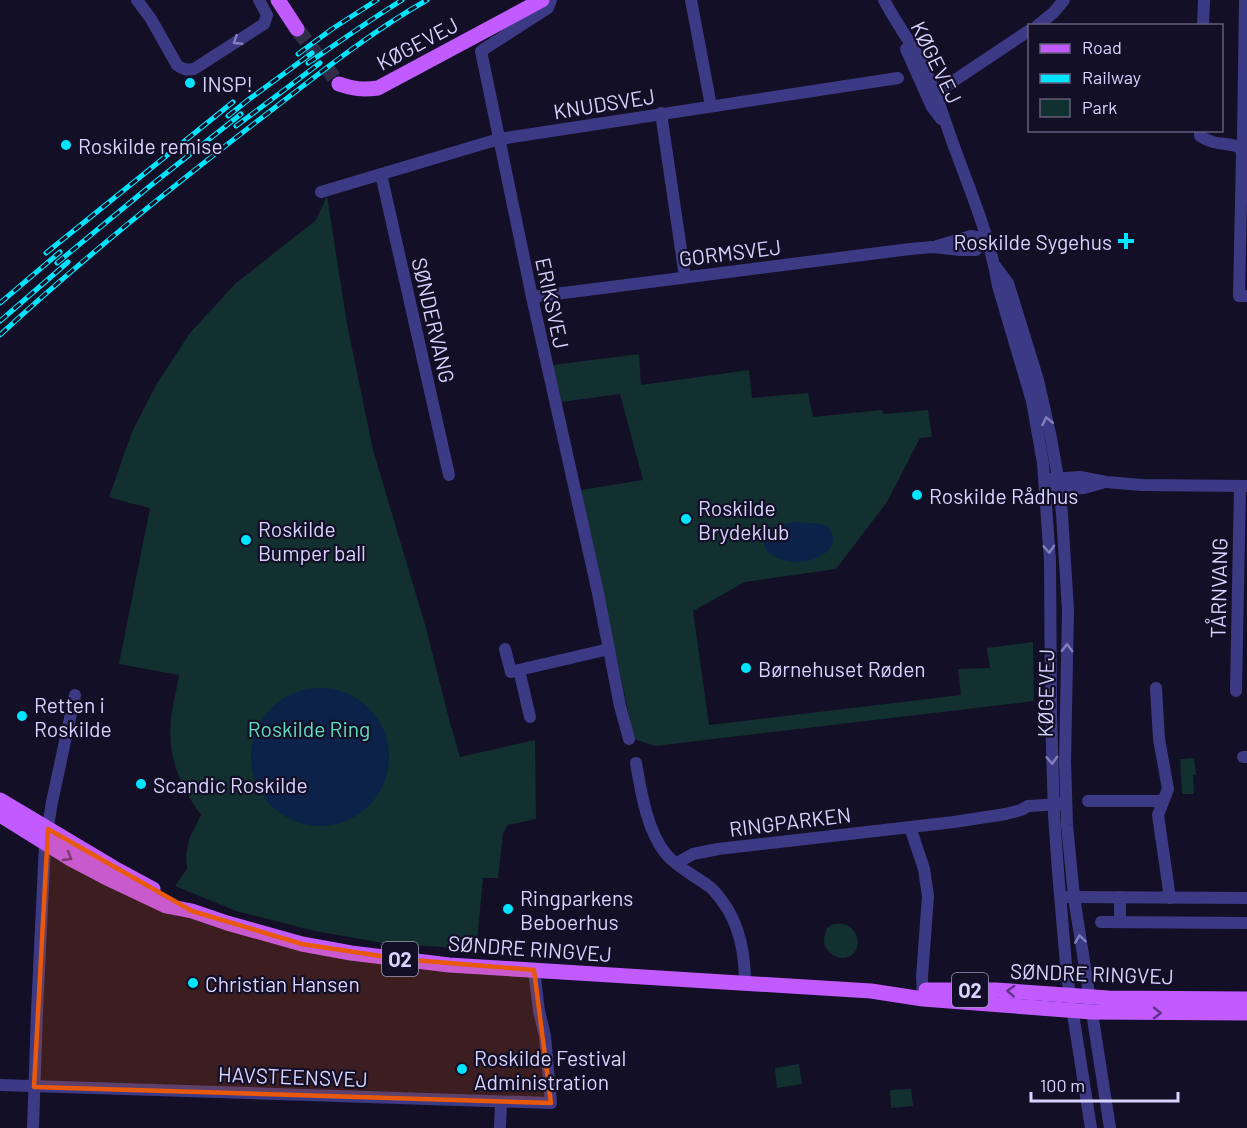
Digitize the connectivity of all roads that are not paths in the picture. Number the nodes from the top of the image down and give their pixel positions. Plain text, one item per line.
1 (137, 0) edge
2 (259, 0) edge
3 (278, 0) edge
4 (542, 0) edge
5 (551, 0) edge
6 (691, 0) edge
7 (884, 0) edge
8 (1064, 0) edge
9 (1203, 0) edge
10 (1245, 0) edge
11 (1039, 24) edge
12 (1203, 24) edge
13 (297, 29) tunnel mouth
14 (1028, 31) edge
15 (898, 78) dead end
16 (339, 84) tunnel mouth
17 (931, 93) junction
18 (711, 106) junction
19 (662, 113) junction
20 (1200, 132) edge
21 (499, 139) junction
22 (1240, 148) junction
23 (381, 174) junction
24 (321, 192) dead end
25 (986, 239) junction
26 (995, 267) junction
27 (685, 278) junction
28 (1247, 296) edge
29 (532, 297) junction
30 (449, 475) dead end
31 (1059, 484) junction
32 (1045, 485) junction
33 (1244, 486) edge
34 (505, 649) dead end
35 (609, 649) junction
36 (519, 670) junction
37 (1156, 688) dead end
38 (1236, 691) dead end
39 (75, 695) dead end
40 (530, 717) dead end
41 (629, 739) dead end
42 (636, 763) dead end
43 (0, 801) edge
44 (1088, 801) dead end
45 (1162, 801) junction
46 (1060, 804) junction
47 (0, 815) edge
48 (910, 827) junction
49 (46, 836) junction
50 (677, 863) junction
51 (1060, 897) junction
52 (1074, 897) junction
53 (1120, 897) junction
54 (1170, 898) junction
55 (1247, 898) edge
56 (1101, 922) dead end
57 (1120, 922) junction
58 (1247, 923) edge
59 (534, 970) junction
60 (745, 983) junction
61 (923, 994) junction
62 (1070, 995) junction
63 (1089, 996) junction
64 (1247, 999) edge
65 (1072, 1011) junction
66 (1092, 1012) junction
67 (1247, 1013) edge
68 (0, 1085) edge
69 (34, 1087) junction
70 (501, 1102) junction
71 (33, 1128) edge
72 (500, 1128) edge
73 (1091, 1128) edge
74 (1110, 1128) edge

2 -> 1 street
3 - 13 main road
4 - 16 main road, KØGEVEJ
5 - 21 street, ERIKSVEJ
6 - 18 street
7 - 17 street, KØGEVEJ
8 - 11 street
9 - 12 street
10 - 22 street
14 - 17 street
15 - 18 street, KNUDSVEJ
17 - 25 street, KØGEVEJ
18 - 19 street, KNUDSVEJ
19 - 21 street, KNUDSVEJ
19 - 27 street
20 - 22 street
21 - 23 street, KNUDSVEJ
21 - 29 street, ERIKSVEJ
22 - 28 street
23 - 24 street, KNUDSVEJ
23 - 30 street, SØNDERVANG
25 - 26 street, KØGEVEJ
25 - 27 street, GORMSVEJ
31 -> 26 street, KØGEVEJ
26 - 32 street, KØGEVEJ
27 - 29 street, GORMSVEJ
29 - 35 street, ERIKSVEJ
31 - 32 street
31 - 33 street
46 -> 31 street, KØGEVEJ
32 -> 46 street, KØGEVEJ
33 - 38 street, TÅRNVANG
34 - 36 street
35 - 36 street
35 - 41 street, ERIKSVEJ
36 - 40 street
37 - 45 street
39 - 49 street
42 - 50 street
43 - 49 main road, SØNDRE RINGVEJ / O2
44 - 45 street
45 - 54 street
46 - 48 street, RINGPARKEN
46 - 51 street, KØGEVEJ
46 - 52 street, KØGEVEJ
47 - 49 main road, SØNDRE RINGVEJ / O2
48 - 50 street, RINGPARKEN
48 - 61 street
49 - 59 main road, SØNDRE RINGVEJ / O2
49 - 69 street
50 - 60 street
51 - 52 street
51 - 62 street, KØGEVEJ
52 - 53 street
63 -> 52 street, KØGEVEJ
53 - 54 street
53 - 57 street
54 - 55 street
56 - 57 street
57 - 58 street
59 - 60 main road, SØNDRE RINGVEJ / O2
59 - 70 street, HAVSTEENSVEJ
60 - 61 main road, SØNDRE RINGVEJ / O2
62 -> 61 main road, SØNDRE RINGVEJ / O2
61 - 65 main road, SØNDRE RINGVEJ / O2
62 - 63 main road, SØNDRE RINGVEJ / O2
62 - 65 street, KØGEVEJ
63 - 64 main road, SØNDRE RINGVEJ / O2
63 - 66 street, KØGEVEJ
65 - 66 main road, O2
65 - 73 street, KØGEVEJ
66 -> 67 main road, O2
66 - 74 street, KØGEVEJ
68 - 69 street, HAVSTEENSVEJ
69 - 70 street, HAVSTEENSVEJ
69 - 71 street
70 - 72 street

